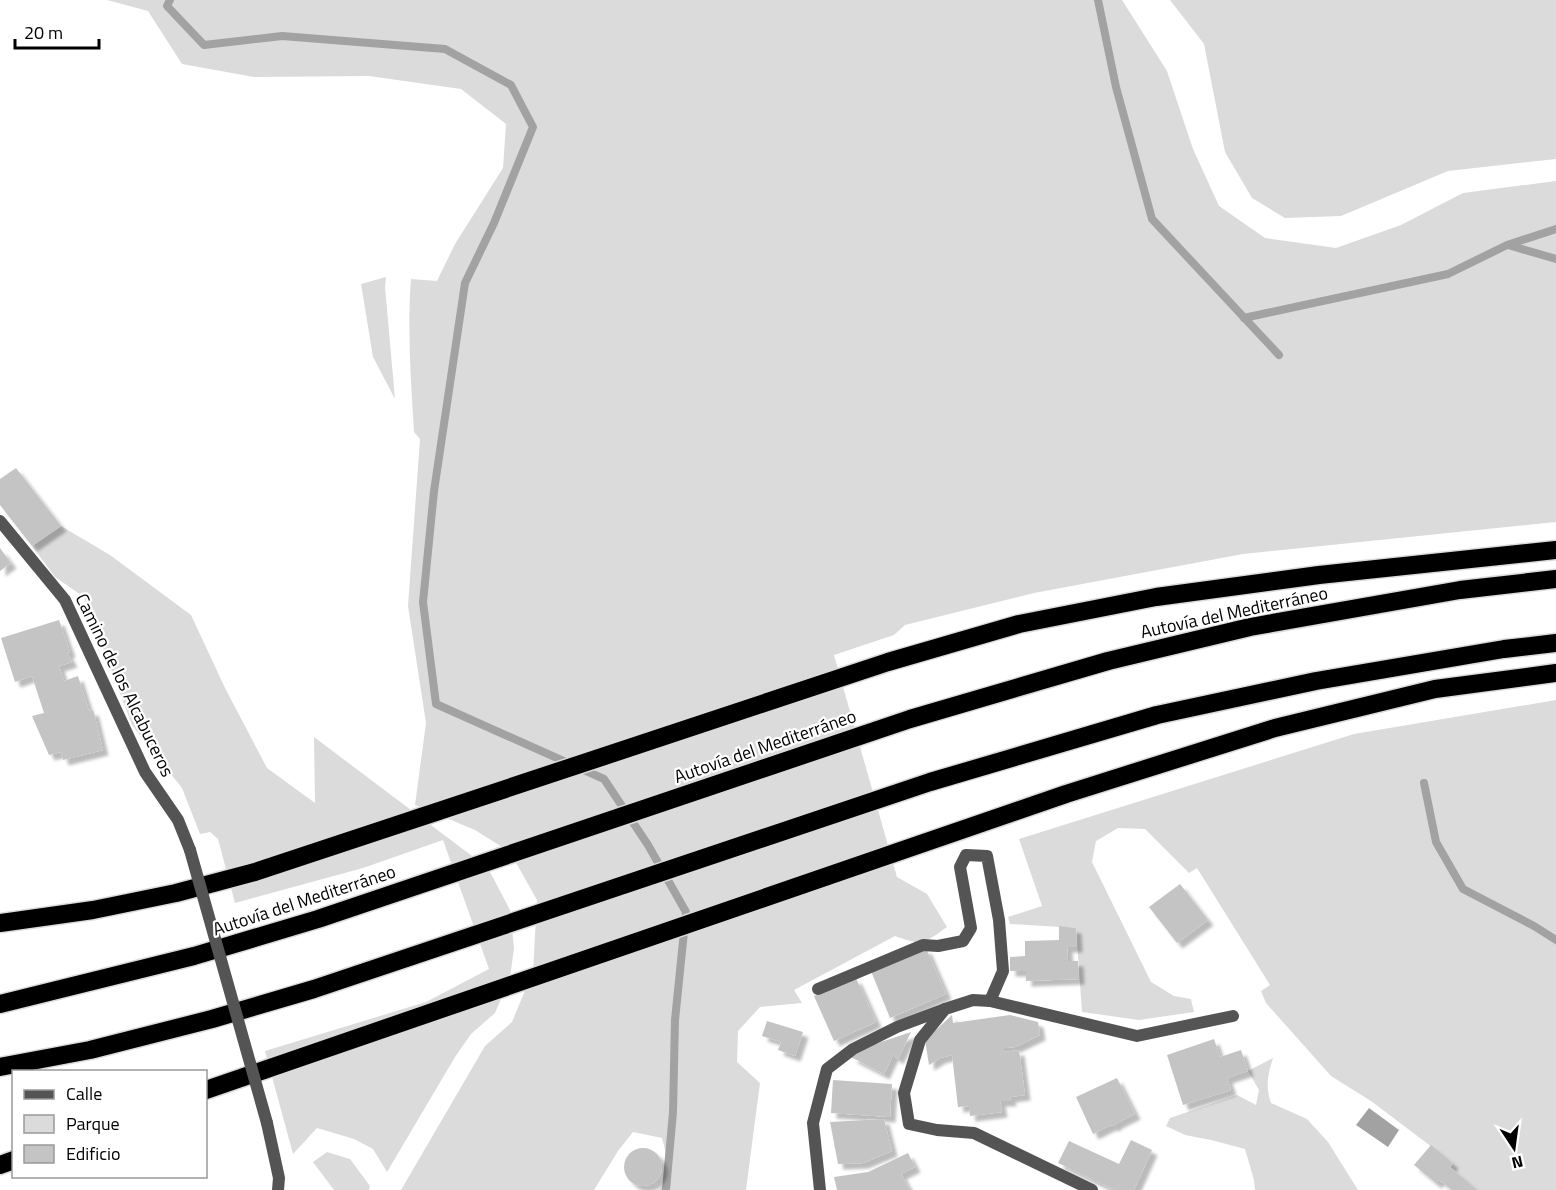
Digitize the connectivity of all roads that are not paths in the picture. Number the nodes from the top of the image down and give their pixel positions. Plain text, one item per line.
1 (0, 520) edge
2 (1556, 550) edge
3 (1556, 579) edge
4 (1556, 643) edge
5 (1556, 673) edge
6 (0, 923) edge
7 (818, 989) dead end
8 (990, 1001) junction
9 (0, 1004) edge
10 (945, 1009) junction
11 (1233, 1016) dead end
12 (0, 1067) edge
13 (207, 1090) edge
14 (279, 1190) edge
15 (820, 1190) edge
16 (1092, 1190) edge

1 - 14 street, Camino de los Alcabuceros, bridge
2 - 6 highway
3 - 9 highway, Autovía del Mediterráneo
4 - 12 highway
5 - 13 highway
7 - 8 street
8 - 10 street
8 - 11 street
10 - 15 street
10 - 16 street

